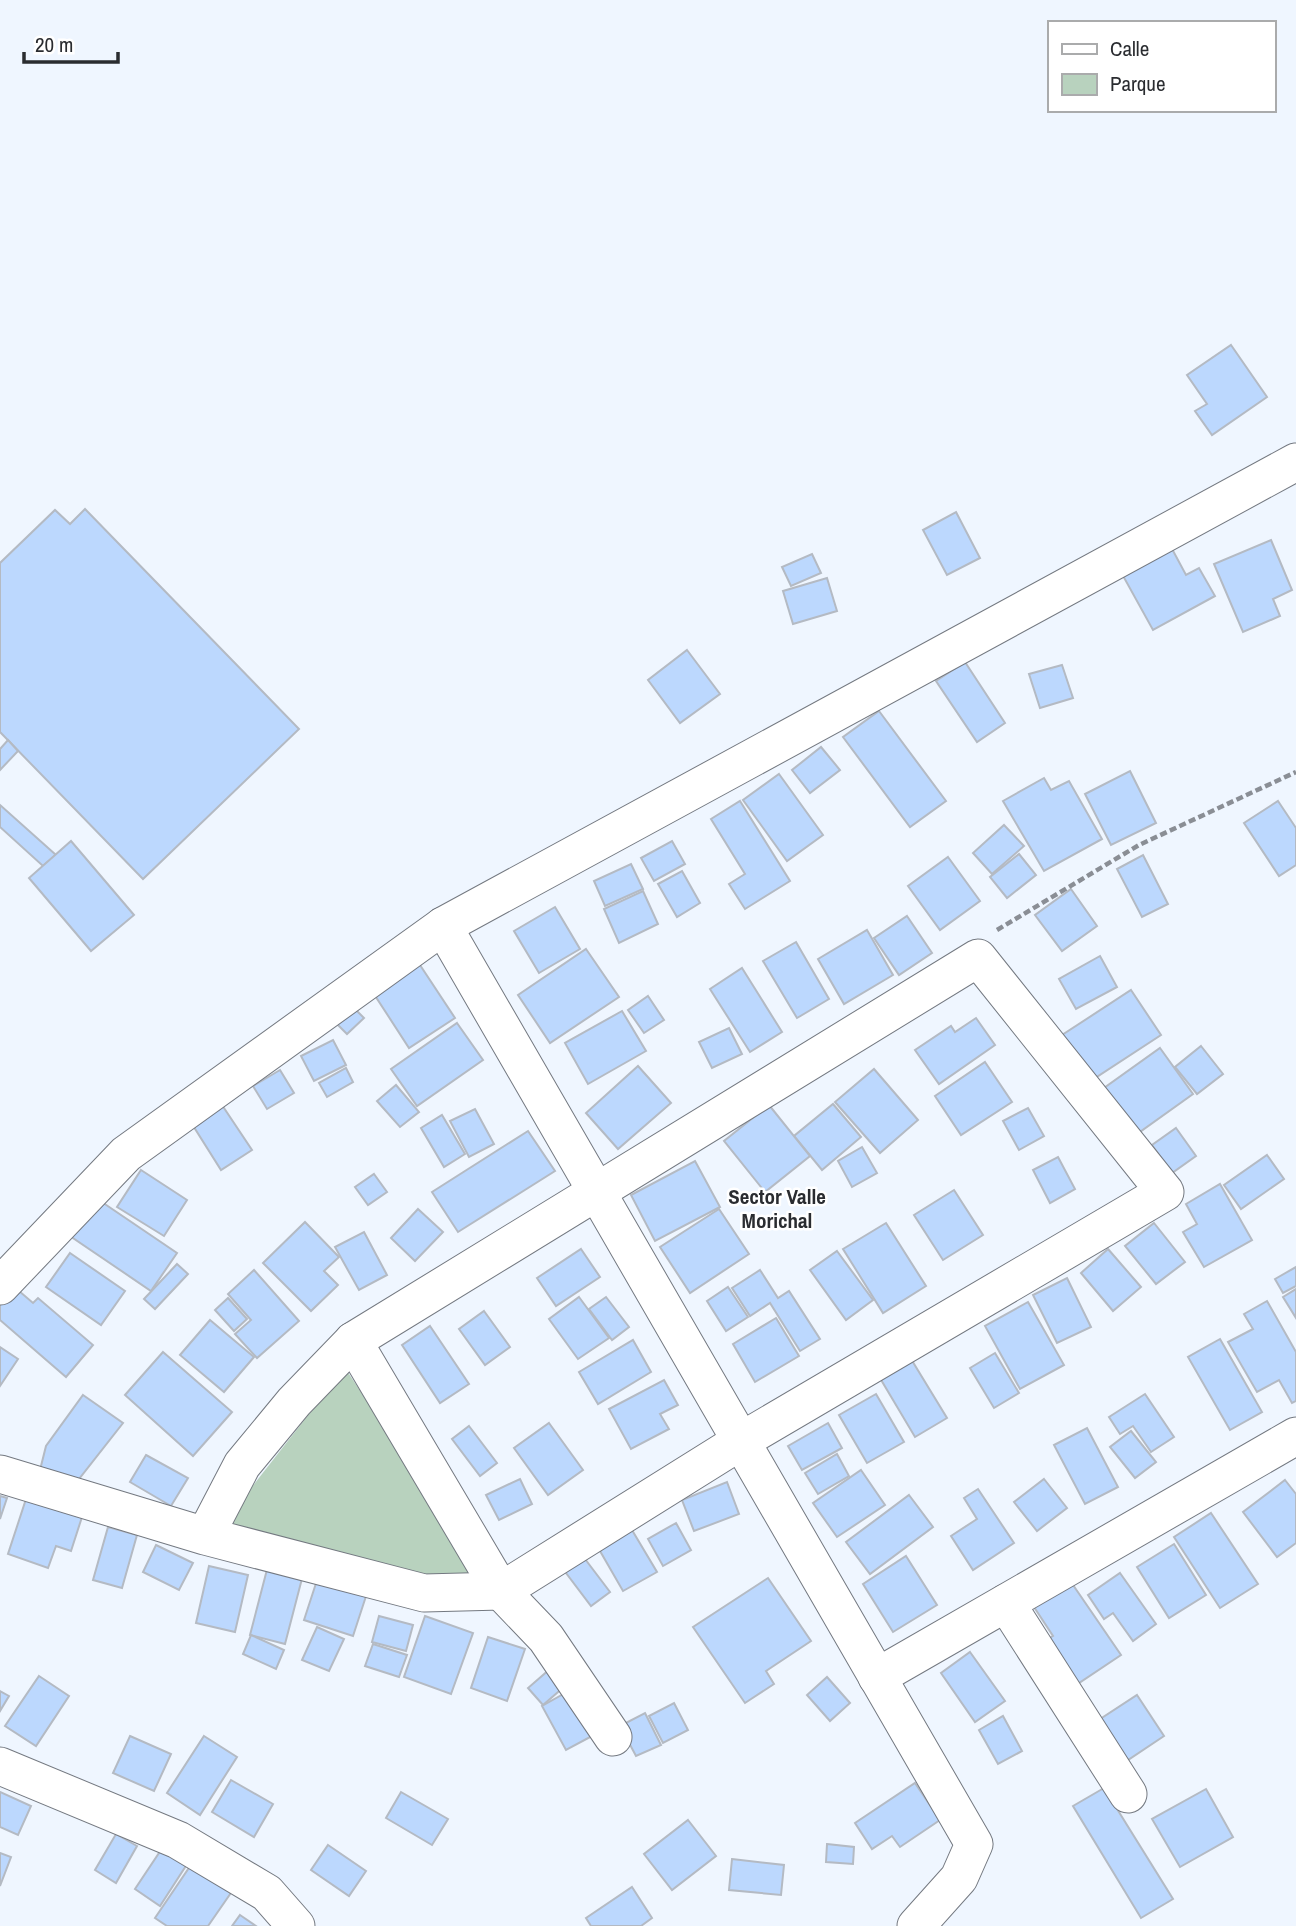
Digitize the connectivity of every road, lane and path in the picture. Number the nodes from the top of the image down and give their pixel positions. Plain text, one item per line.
1 (1296, 462) edge
2 (1296, 772) edge
3 (443, 926) junction
4 (978, 958) junction
5 (597, 1192) junction
6 (0, 1286) edge
7 (353, 1341) junction
8 (1296, 1436) edge
9 (741, 1441) junction
10 (0, 1474) edge
11 (205, 1536) junction
12 (501, 1591) junction
13 (1006, 1603) junction
14 (877, 1677) junction
15 (613, 1737) dead end
16 (0, 1766) edge
17 (1128, 1794) dead end
18 (296, 1926) edge
19 (916, 1926) edge

1 - 3 street
2 - 4 path
3 - 5 street
3 - 6 street
4 - 5 street
4 - 9 street
5 - 7 street
5 - 9 street
7 - 11 street
7 - 12 street
8 - 13 street
9 - 12 street
9 - 14 street
10 - 11 street
11 - 12 street
12 - 15 street
13 - 14 street
13 - 17 street
14 - 19 street
16 - 18 street

